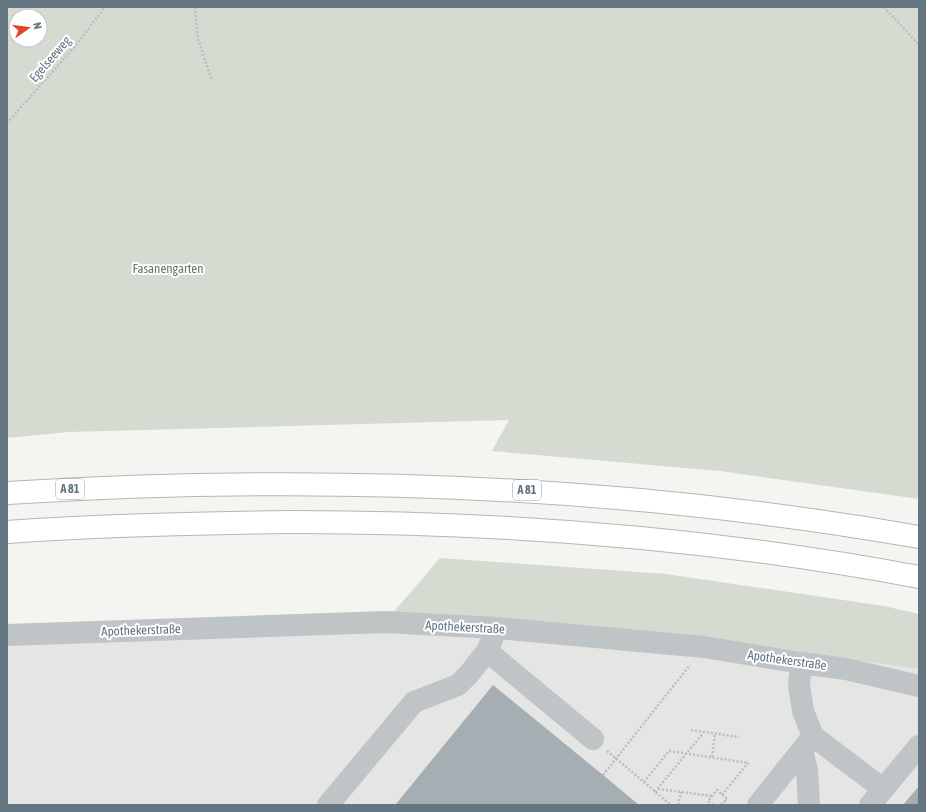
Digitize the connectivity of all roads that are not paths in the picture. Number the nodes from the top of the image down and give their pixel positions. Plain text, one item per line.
1 (7, 493) edge
2 (7, 532) edge
3 (919, 537) edge
4 (919, 577) edge
5 (497, 628) junction
6 (7, 635) edge
7 (487, 651) junction
8 (801, 663) junction
9 (919, 686) edge
10 (593, 739) road end
11 (808, 743) junction
12 (919, 746) edge
13 (877, 797) edge
14 (328, 805) edge
15 (758, 805) edge
16 (809, 805) edge

1 - 3 highway, A 81
2 - 4 highway
5 - 6 street, Apothekerstraße
5 - 7 street
5 - 8 street, Apothekerstraße
7 - 10 street
7 - 14 street
8 - 9 street, Apothekerstraße
8 - 11 street
11 - 13 street
11 - 15 street
11 - 16 street
12 - 13 street

